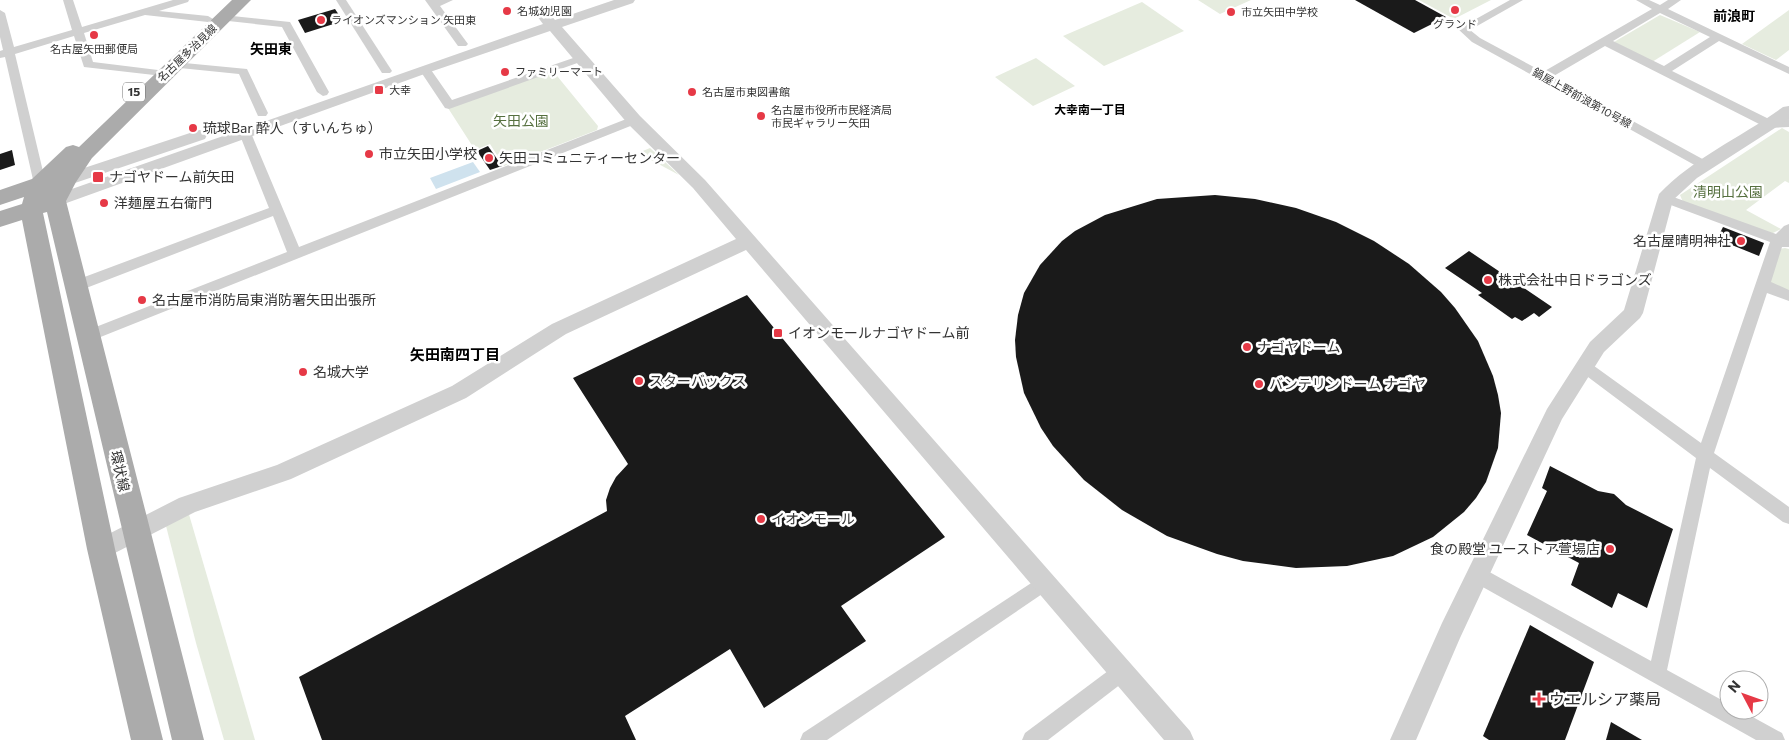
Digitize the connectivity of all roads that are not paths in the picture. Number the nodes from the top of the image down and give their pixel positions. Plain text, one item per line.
1 (68, 0) edge
2 (137, 0) edge
3 (184, 0) edge
4 (242, 0) edge
5 (342, 0) edge
6 (448, 0) edge
7 (592, 0) edge
8 (628, 0) edge
9 (1518, 0) edge
10 (1641, 0) edge
11 (1676, 0) edge
12 (432, 2) edge
13 (1660, 9) junction
14 (142, 12) junction
15 (219, 12) edge
16 (0, 13) edge
17 (548, 21) junction
18 (78, 31) junction
19 (1718, 37) junction
20 (1606, 42) junction
21 (462, 44) junction
22 (4, 53) edge
23 (579, 59) junction
24 (174, 65) junction
25 (425, 69) junction
26 (12, 70) junction
27 (386, 71) junction
28 (1664, 71) junction
29 (1789, 71) edge
30 (154, 72) junction
31 (0, 75) edge
32 (1543, 77) junction
33 (323, 92) junction
34 (1789, 111) edge
35 (262, 113) junction
36 (634, 120) junction
37 (1780, 124) edge
38 (245, 133) junction
39 (1704, 165) junction
40 (48, 193) junction
41 (0, 198) edge
42 (1665, 198) junction
43 (277, 210) junction
44 (0, 220) edge
45 (1785, 238) edge
46 (748, 240) junction
47 (295, 254) junction
48 (1762, 285) junction
49 (76, 286) junction
50 (1789, 296) edge
51 (88, 336) junction
52 (1585, 367) junction
53 (1706, 455) junction
54 (1789, 517) edge
55 (135, 531) junction
56 (102, 549) junction
57 (1478, 575) junction
58 (1045, 582) junction
59 (1123, 671) junction
60 (1657, 674) junction
61 (147, 740) edge
62 (188, 740) edge
63 (810, 740) edge
64 (1032, 740) edge
65 (1181, 740) edge
66 (1403, 740) edge
67 (1775, 740) edge

1 - 18 street
2 - 14 street
3 - 14 street
4 - 15 main road, 名古屋多治見線 / 15
5 - 27 street
6 - 12 street
7 - 17 street
8 - 17 street
9 - 32 street, 鍋屋上野前浪第10号線
10 - 13 street
11 - 13 street
12 - 21 street
13 - 19 street
13 - 20 street
14 - 15 street
14 - 18 street
15 - 24 main road, 名古屋多治見線 / 15
15 - 30 main road, 名古屋多治見線 / 15
15 - 33 street
16 - 22 street
17 - 21 street
17 - 23 street
17 - 25 street
18 - 22 street
18 - 30 street
19 - 28 street
19 - 29 street
20 - 28 street
20 - 32 street
21 - 27 street
22 - 26 street
23 - 25 street
23 - 36 street
24 - 35 street
24 - 40 main road, 名古屋多治見線 / 15
25 - 38 street
26 - 31 street
26 - 40 street
27 - 33 street
28 - 37 street
30 - 40 main road, 名古屋多治見線 / 15
32 - 39 street, 鍋屋上野前浪第10号線
33 - 35 street
34 - 37 street
35 - 40 street
36 - 46 street
36 - 47 street
37 - 39 street
38 - 40 street
38 - 43 street
39 - 42 street
40 - 41 main road, 名古屋多治見線 / 15
40 - 44 main road, 名古屋多治見線 / 15
40 - 49 main road, 環状線
40 - 56 main road
42 - 45 street
42 - 52 street
43 - 47 street
43 - 49 street
45 - 48 street
46 - 55 street
46 - 58 street
47 - 51 street
48 - 50 street
48 - 53 street
49 - 51 main road, 環状線
51 - 55 main road, 環状線
52 - 53 street
52 - 57 street
53 - 54 street
53 - 60 street
55 - 56 street
55 - 62 main road, 環状線
56 - 61 main road
57 - 60 street
57 - 66 street
58 - 59 street
58 - 63 street
59 - 64 street
59 - 65 street
60 - 67 street

